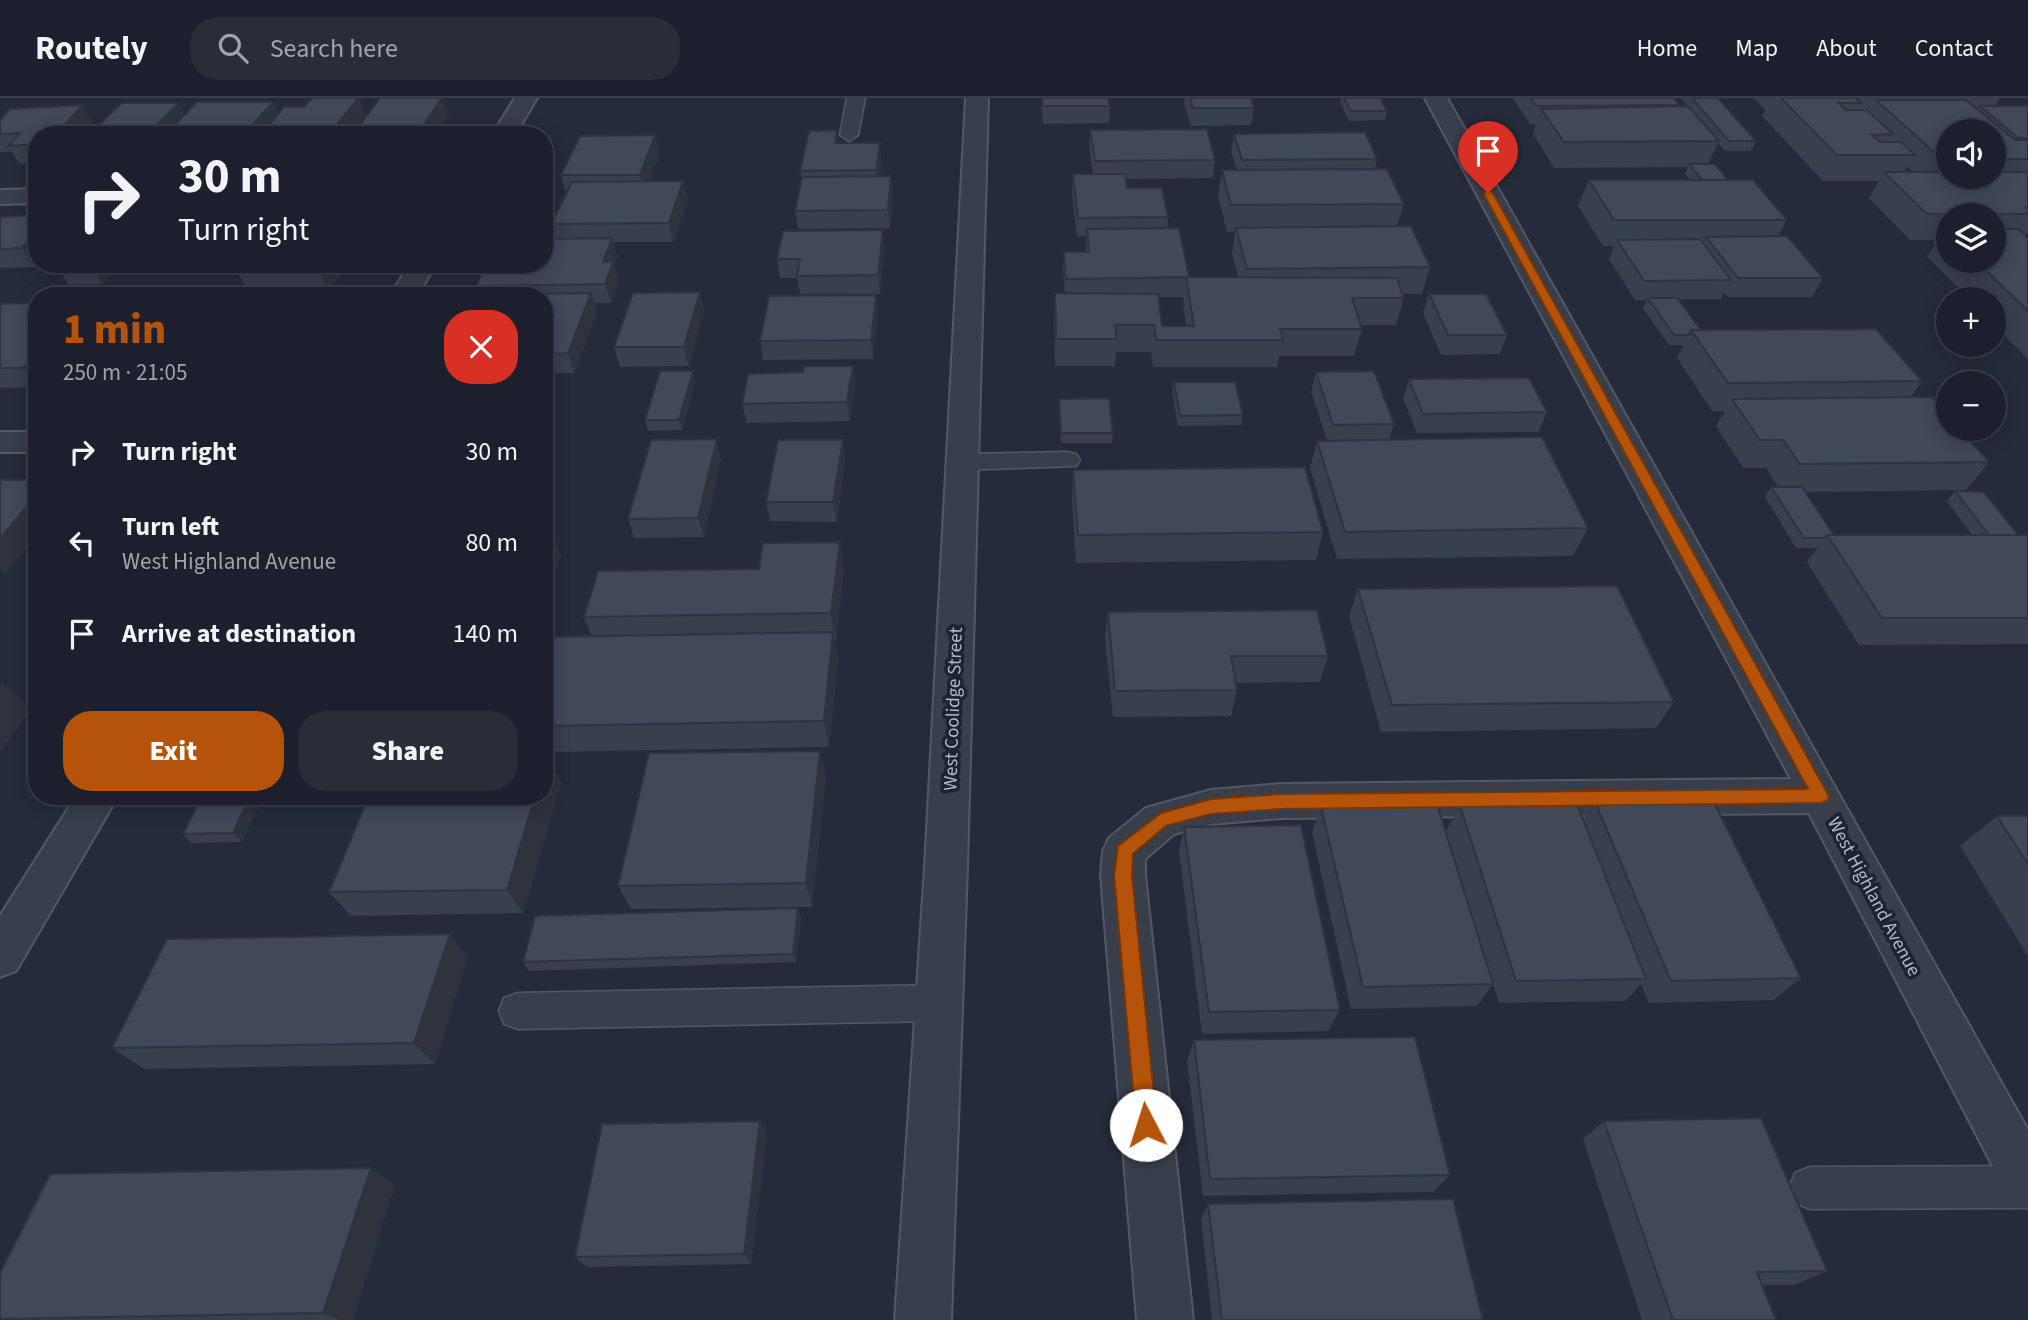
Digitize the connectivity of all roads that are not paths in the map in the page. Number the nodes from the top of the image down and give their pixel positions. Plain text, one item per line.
1 (526, 98) edge
2 (856, 98) edge
3 (976, 98) edge
4 (1436, 98) edge
5 (509, 126) edge
6 (849, 135) dead end
7 (28, 196) edge
8 (0, 197) edge
9 (0, 442) edge
10 (28, 442) edge
11 (1067, 460) dead end
12 (962, 462) junction
13 (1821, 796) junction
14 (93, 805) edge
15 (0, 957) edge
16 (939, 1003) junction
17 (518, 1011) dead end
18 (2028, 1181) edge
19 (2028, 1187) edge
20 (1810, 1188) dead end
21 (923, 1320) edge
22 (1165, 1320) edge

1 - 5 street
2 - 6 lane
3 - 12 street, West Coolidge Street
4 - 13 street, West Highland Avenue
7 - 8 street
9 - 10 street
11 - 12 lane
12 - 16 street, West Coolidge Street
13 - 18 street, West Highland Avenue
13 - 22 street
14 - 15 street
16 - 17 lane
16 - 21 street, West Coolidge Street
19 - 20 lane

